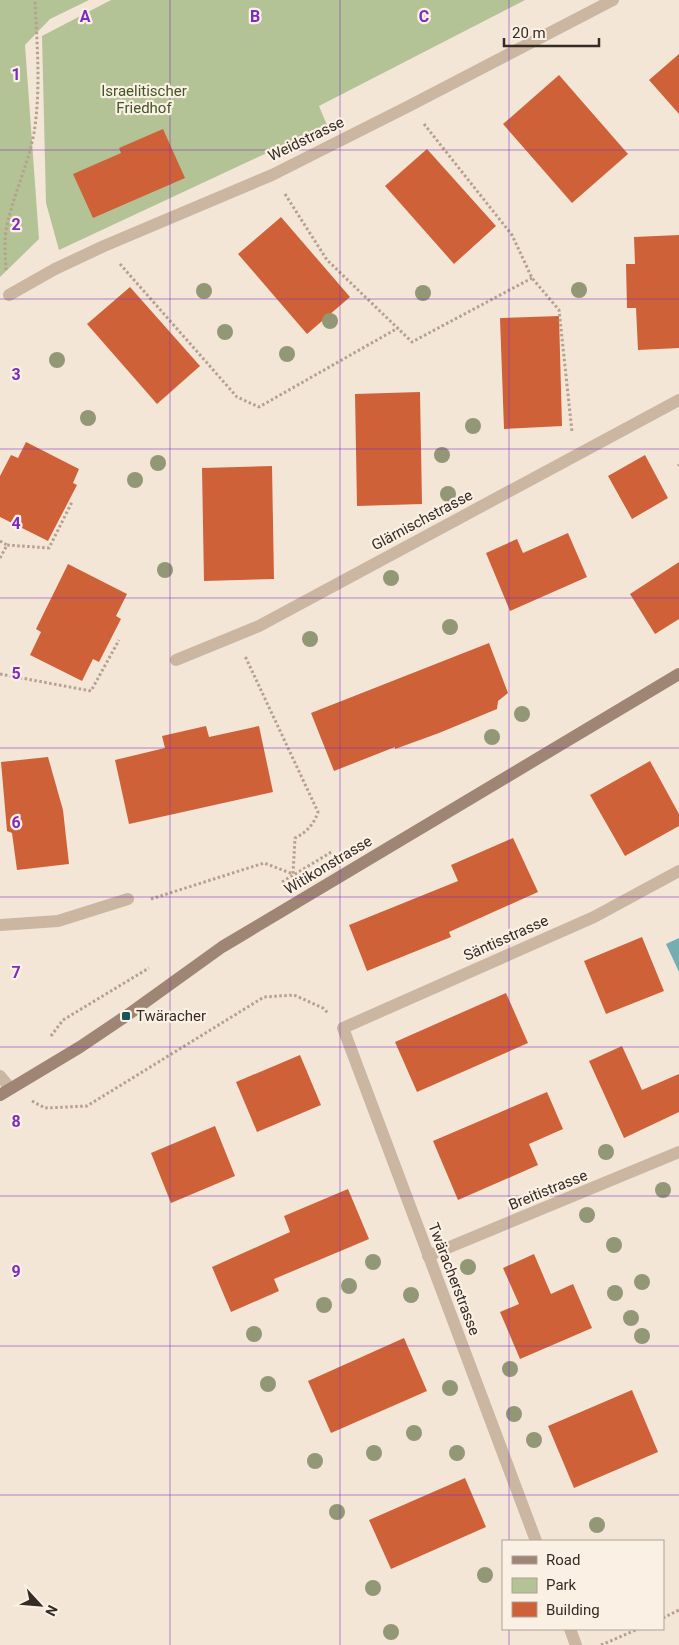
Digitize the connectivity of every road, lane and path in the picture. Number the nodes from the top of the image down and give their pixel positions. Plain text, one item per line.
1 (35, 0) edge
2 (613, 0) edge
3 (409, 106) junction
4 (272, 175) junction
5 (104, 246) junction
6 (532, 278) junction
7 (9, 295) joint
8 (398, 328) junction
9 (679, 400) edge
10 (574, 457) junction
11 (72, 502) dead end
12 (0, 541) edge
13 (7, 545) junction
14 (0, 558) edge
15 (236, 636) junction
16 (119, 640) dead end
17 (176, 660) dead end
18 (0, 674) edge
19 (679, 674) edge
20 (679, 871) edge
21 (128, 899) joint
22 (0, 925) edge
23 (343, 1028) junction
24 (0, 1076) edge
25 (5, 1092) edge
26 (679, 1152) edge
27 (428, 1256) junction
28 (536, 1540) edge
29 (679, 1610) edge
30 (664, 1618) edge
31 (570, 1630) edge
32 (636, 1630) edge
33 (576, 1645) edge
34 (601, 1645) edge

1 - 7 path
2 - 3 street, Weidstrasse
3 - 4 street, Weidstrasse
3 - 6 path
4 - 5 street, Weidstrasse
4 - 8 path
5 - 7 street, Weidstrasse
5 - 8 path
6 - 8 path
6 - 10 path
9 - 10 street, Glärnischstrasse
10 - 15 street, Glärnischstrasse
11 - 13 path
12 - 13 path
13 - 14 path
15 - 17 street, Glärnischstrasse
15 - 21 path
16 - 18 path
19 - 25 main road, Witikonstrasse
20 - 23 street, Säntisstrasse
21 - 22 street
23 - 25 path
23 - 27 street, Twäracherstrasse
24 - 25 street
26 - 27 street, Breitistrasse
27 - 28 street, Twäracherstrasse
29 - 30 path
31 - 33 street
32 - 34 path

